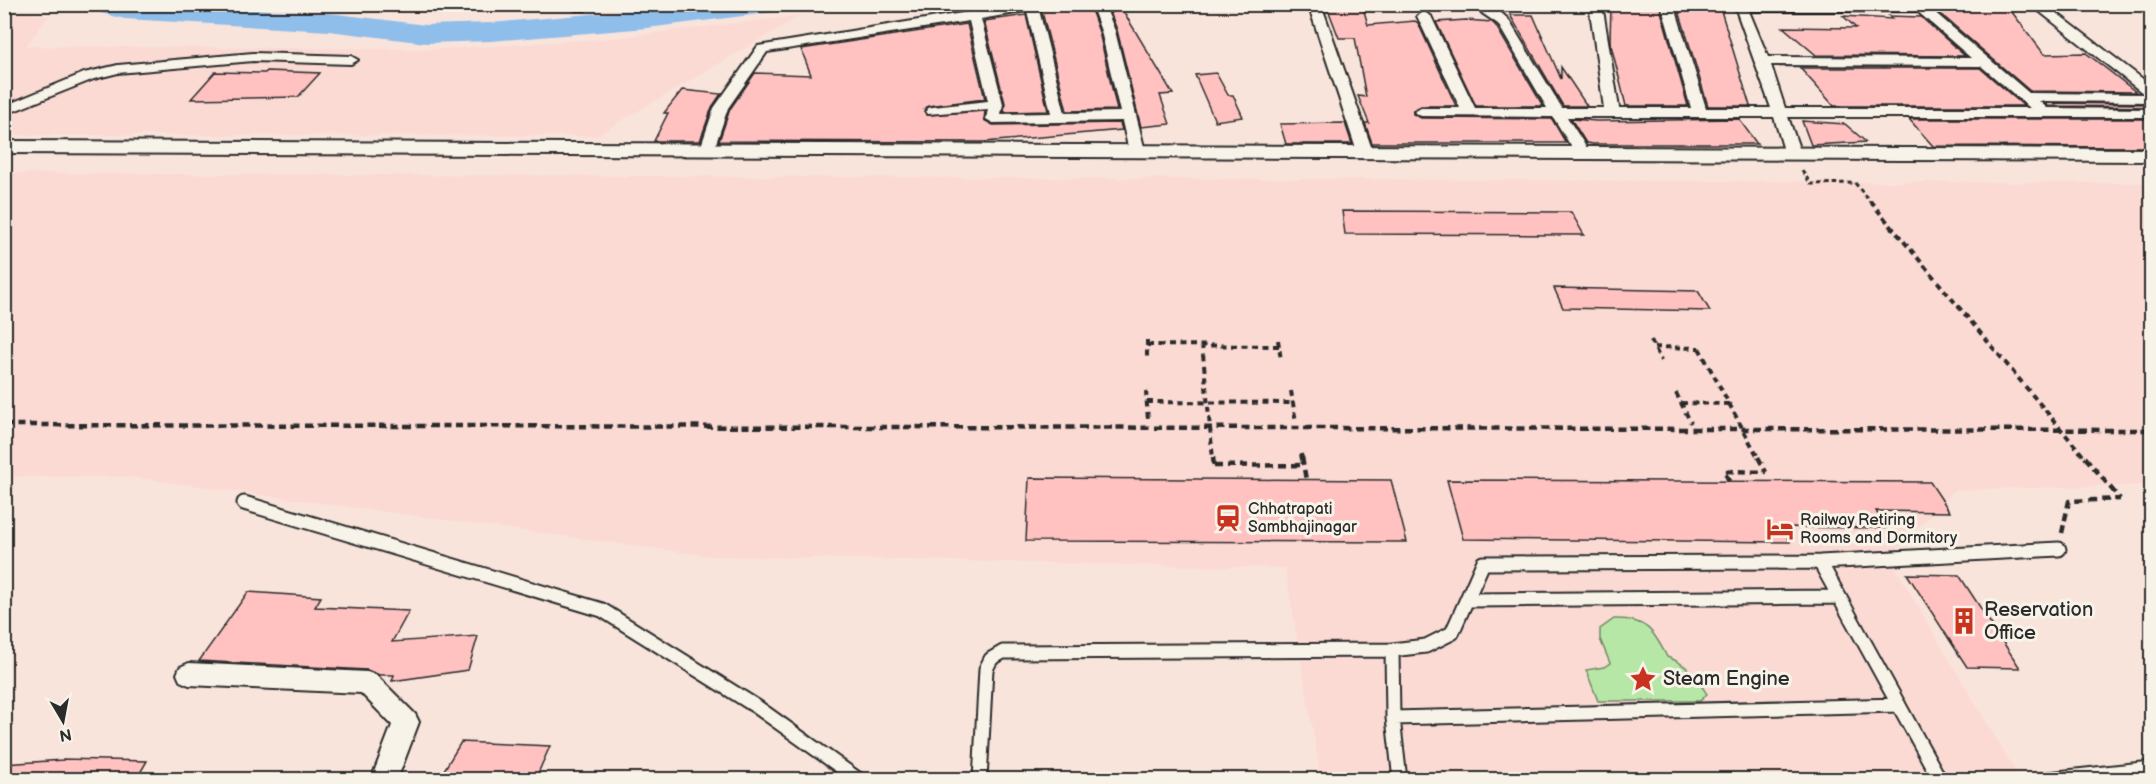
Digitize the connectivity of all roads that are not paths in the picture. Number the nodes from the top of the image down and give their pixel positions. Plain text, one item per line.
1 (1097, 4) edge
2 (1314, 4) edge
3 (1484, 4) edge
4 (1595, 4) edge
5 (1667, 4) edge
6 (2036, 4) edge
7 (1740, 6) edge
8 (1918, 6) edge
9 (974, 16) junction
10 (1424, 16) dead end
11 (351, 60) dead end
12 (1762, 61) junction
13 (1984, 62) junction
14 (2151, 93) edge
15 (2025, 97) junction
16 (2151, 98) edge
17 (996, 104) junction
18 (4, 111) edge
19 (933, 111) dead end
20 (1469, 111) junction
21 (1556, 111) junction
22 (1421, 112) dead end
23 (1612, 112) junction
24 (1700, 113) junction
25 (2151, 113) edge
26 (1780, 114) junction
27 (2045, 114) junction
28 (1129, 116) junction
29 (1059, 117) junction
30 (4, 147) edge
31 (708, 149) junction
32 (1137, 151) junction
33 (1365, 152) junction
34 (1582, 153) junction
35 (2151, 155) edge
36 (4, 160) edge
37 (1796, 160) junction
38 (2151, 166) edge
39 (244, 503) dead end
40 (2059, 549) road end
41 (1820, 562) junction
42 (1839, 597) junction
43 (1467, 600) junction
44 (1392, 650) junction
45 (189, 674) dead end
46 (1899, 705) junction
47 (1393, 718) junction
48 (2151, 768) edge
49 (384, 780) edge
50 (859, 780) edge
51 (980, 780) edge
52 (1400, 780) edge
53 (1940, 780) edge
54 (2039, 780) edge

1 - 28 street
2 - 33 street
3 - 21 street
4 - 23 street
5 - 24 street
6 - 14 street
7 - 8 street
7 - 12 street
8 - 13 street
9 - 17 street
9 - 29 street
9 - 31 street
10 - 20 street
11 - 18 street
12 - 13 street
12 - 26 street
13 - 15 street
15 - 16 street
15 - 27 street
17 - 19 street
17 - 29 street
20 - 21 street
20 - 22 street
21 - 23 street
21 - 34 street
23 - 24 street
24 - 26 street
25 - 27 street
26 - 27 street
26 - 37 street
28 - 29 street
28 - 32 street
30 - 31 street
31 - 32 street
32 - 33 street
33 - 34 street
34 - 37 street
35 - 37 street
36 - 37 street
37 - 38 street
39 - 50 lane
40 - 41 lane
41 - 42 lane
41 - 43 lane
42 - 43 lane
42 - 46 lane
43 - 44 lane
44 - 47 lane
44 - 51 lane
45 - 49 street
46 - 47 lane
46 - 53 lane
47 - 52 lane
48 - 54 lane

